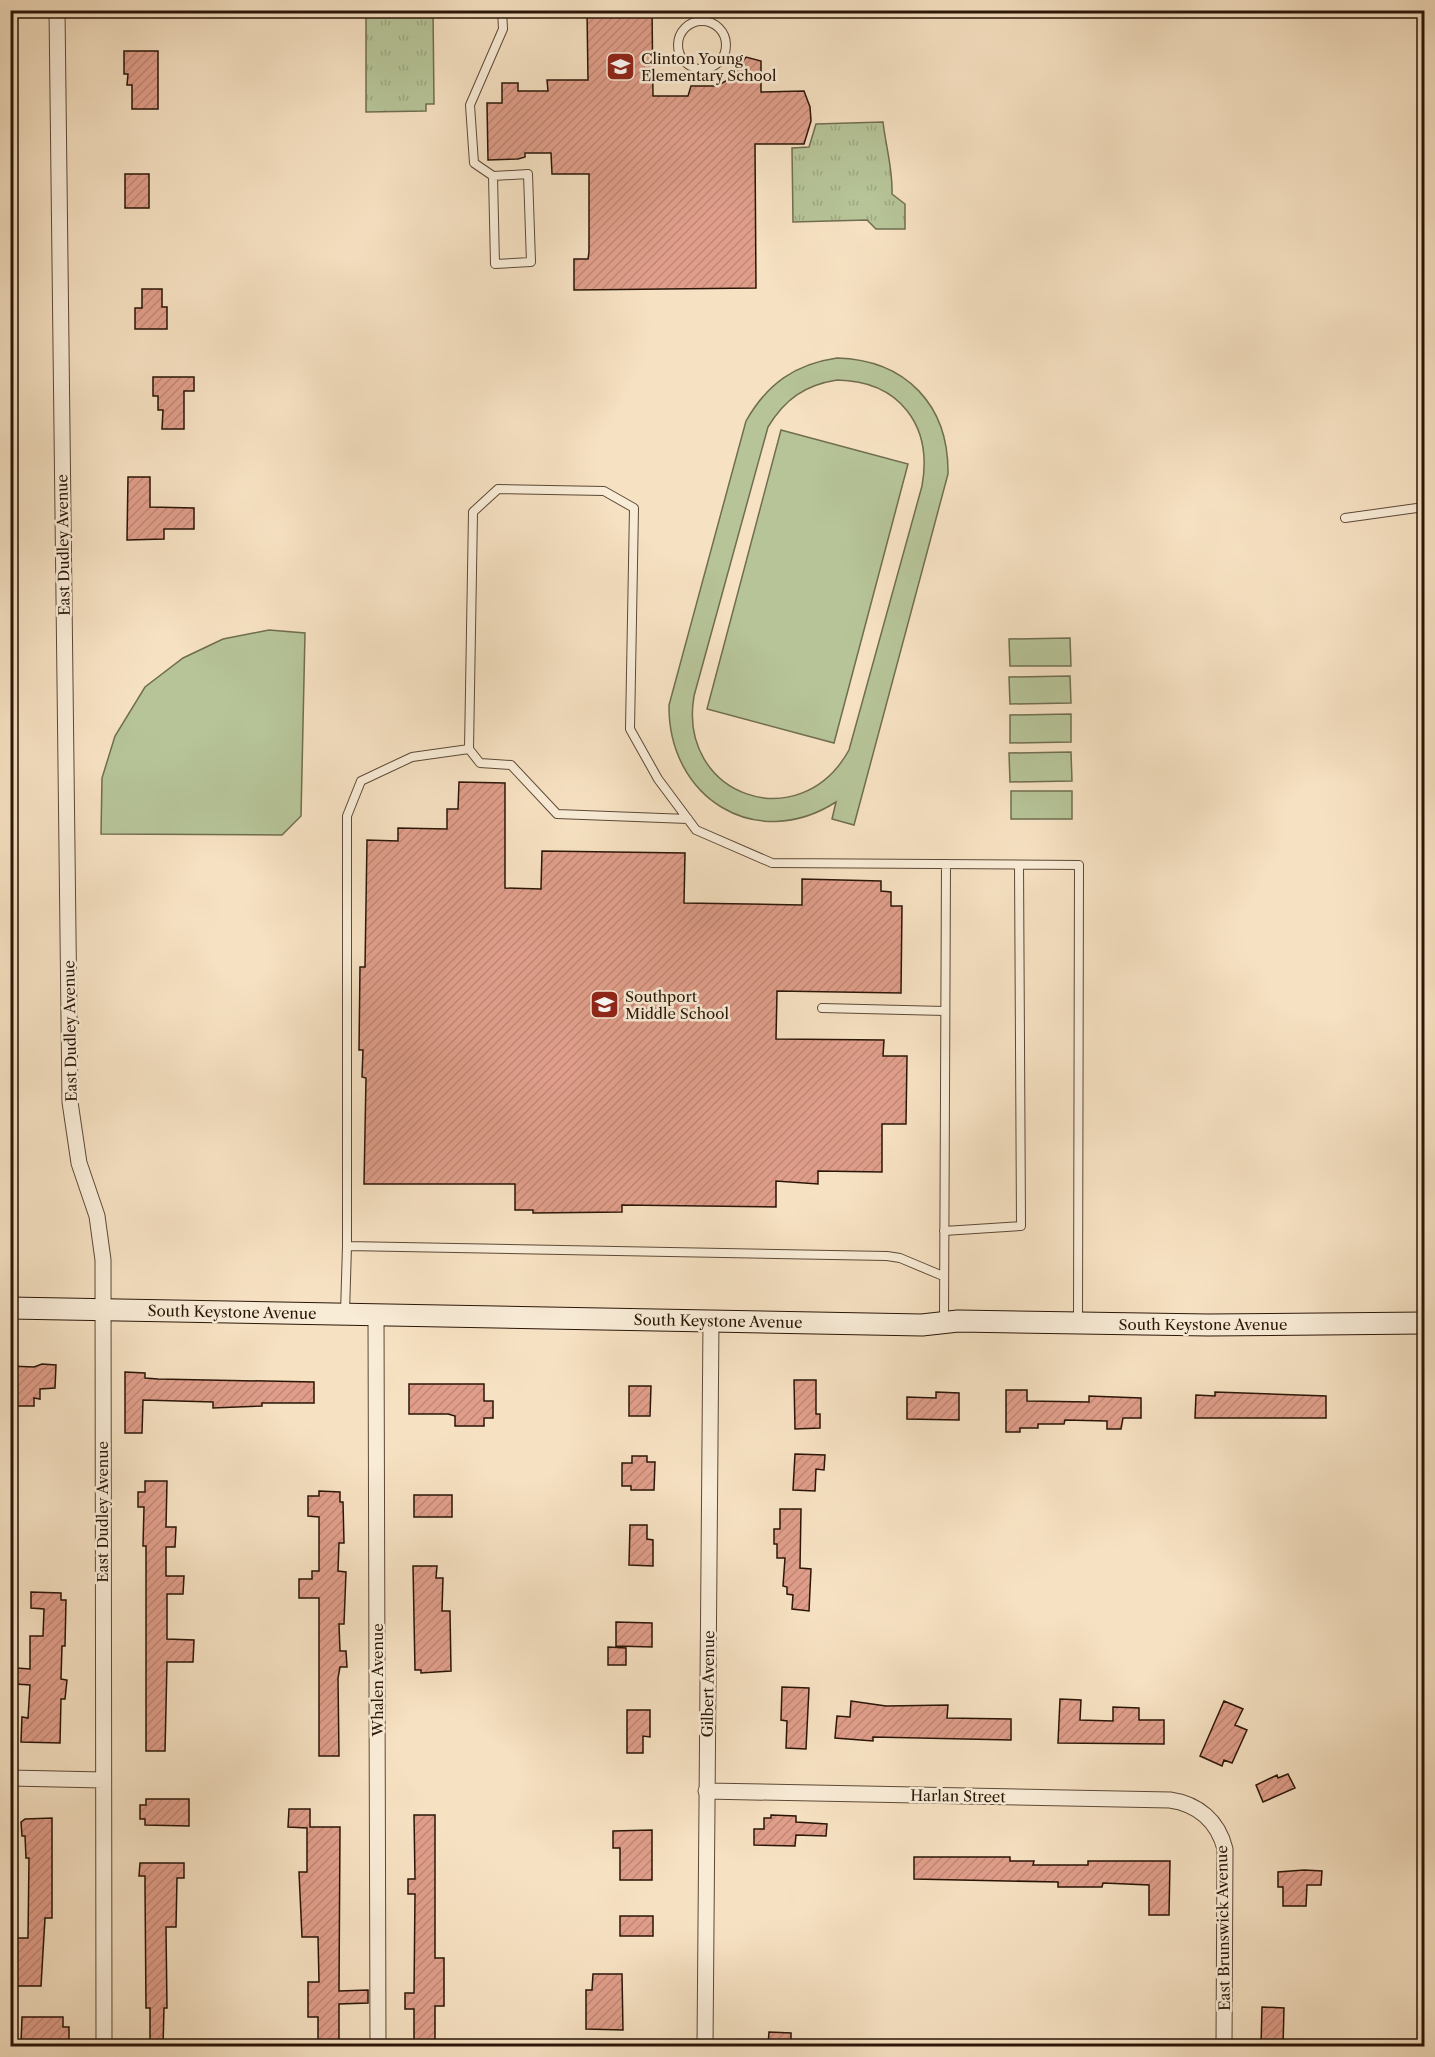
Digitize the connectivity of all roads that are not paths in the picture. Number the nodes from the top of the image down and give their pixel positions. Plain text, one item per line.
1 (57, 10) edge
2 (502, 10) edge
3 (700, 10) edge
4 (701, 21) junction
5 (493, 176) junction
6 (1425, 507) edge
7 (1345, 518) dead end
8 (469, 749) junction
9 (688, 819) junction
10 (946, 864) junction
11 (1019, 864) junction
12 (822, 1008) dead end
13 (945, 1011) junction
14 (944, 1230) junction
15 (347, 1246) junction
16 (943, 1276) junction
17 (10, 1308) edge
18 (101, 1309) junction
19 (345, 1314) junction
20 (376, 1314) junction
21 (711, 1321) junction
22 (944, 1322) junction
23 (1078, 1323) junction
24 (1425, 1323) edge
25 (10, 1778) edge
26 (103, 1780) junction
27 (706, 1791) junction
28 (1206, 1815) joint
29 (104, 2046) edge
30 (378, 2046) edge
31 (705, 2046) edge
32 (1224, 2046) edge

1 - 18 street, East Dudley Avenue
2 - 5 lane
3 - 4 lane
4 - 4 lane
5 - 5 lane
6 - 7 lane
8 - 9 lane
8 - 9 lane
8 - 15 lane
9 - 10 lane
10 - 11 lane
10 - 13 lane
11 - 14 lane
11 - 23 lane
12 - 13 lane
13 - 14 lane
14 - 16 lane
15 - 16 lane
15 - 19 lane
16 - 22 lane
17 - 18 main road, South Keystone Avenue
18 - 19 main road, South Keystone Avenue
18 - 26 street, East Dudley Avenue
19 - 20 main road, South Keystone Avenue
20 - 21 main road, South Keystone Avenue
20 - 30 street, Whalen Avenue
21 - 22 main road, South Keystone Avenue
21 - 27 street, Gilbert Avenue
22 - 23 main road, South Keystone Avenue
23 - 24 main road, South Keystone Avenue
25 - 26 street
26 - 29 street, East Dudley Avenue
27 - 28 street, Harlan Street
27 - 31 street, Gilbert Avenue
28 - 32 street, East Brunswick Avenue

